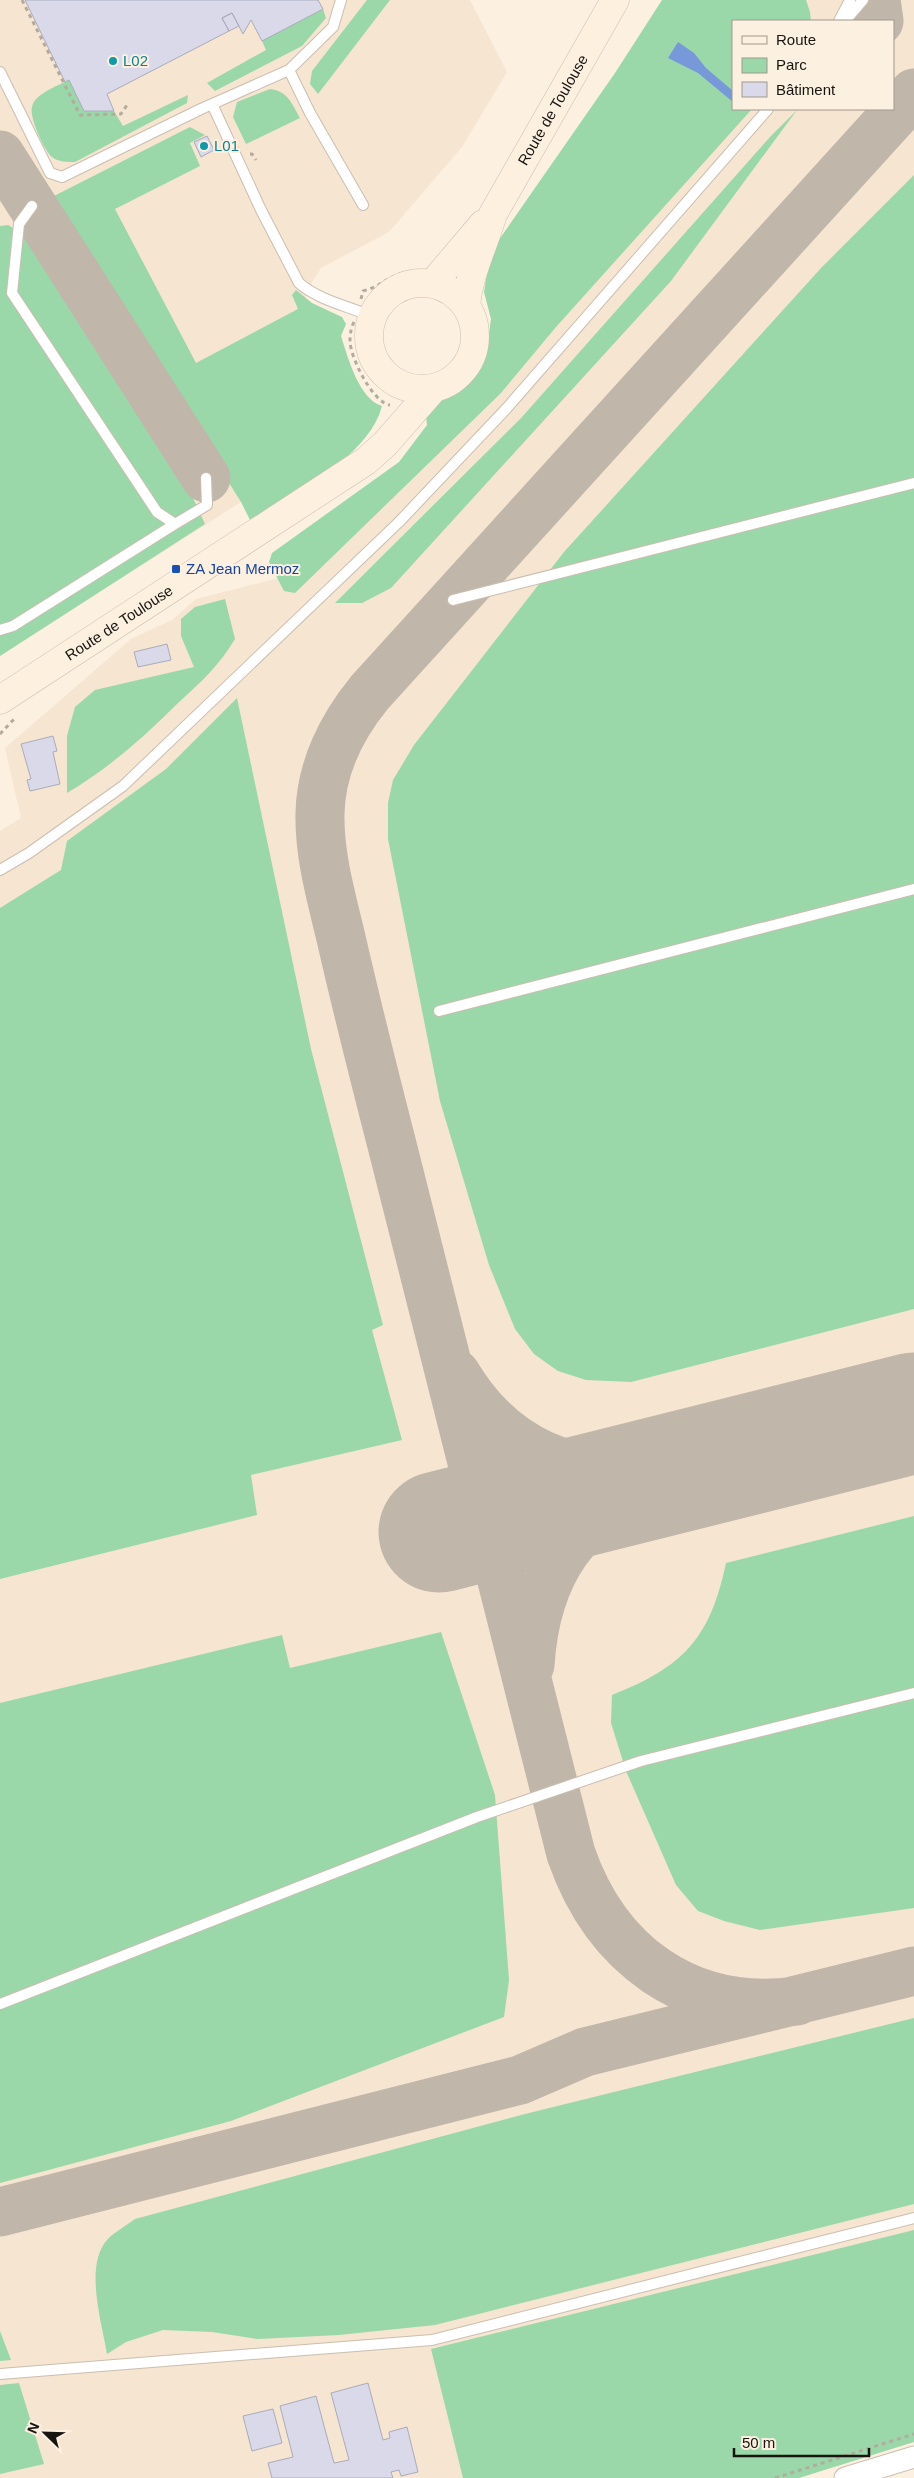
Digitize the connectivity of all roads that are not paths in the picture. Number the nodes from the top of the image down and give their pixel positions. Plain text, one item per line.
1 (341, 0) edge
2 (850, 0) edge
3 (863, 0) edge
4 (614, 3) edge
5 (840, 20) edge
6 (845, 20) edge
7 (289, 70) junction
8 (0, 72) edge
9 (212, 104) junction
10 (767, 110) edge
11 (363, 204) dead end
12 (32, 206) dead end
13 (493, 214) junction
14 (425, 277) junction
15 (466, 306) junction
16 (365, 314) junction
17 (387, 376) junction
18 (434, 388) junction
19 (385, 444) junction
20 (206, 478) dead end
21 (914, 483) edge
22 (174, 524) junction
23 (453, 600) dead end
24 (0, 630) edge
25 (9, 708) edge
26 (0, 870) edge
27 (914, 889) edge
28 (440, 1011) dead end
29 (914, 1693) edge
30 (0, 2004) edge
31 (914, 2218) edge
32 (0, 2374) edge
33 (914, 2457) edge
34 (845, 2478) edge

1 - 7 lane
2 - 5 lane
3 - 6 lane
4 - 13 main road, Route de Toulouse
7 - 9 lane
7 - 11 lane
8 - 9 lane
9 - 16 lane
10 - 26 lane
12 - 22 lane
13 - 14 main road, Route de Toulouse
13 - 15 main road, Route de Toulouse
14 - 15 main road
14 - 16 main road
15 - 18 main road
16 - 17 main road
17 - 18 main road
17 - 19 main road
18 - 19 main road, Route de Toulouse
19 - 25 main road, Route de Toulouse
20 - 22 lane
21 - 23 lane
22 - 24 lane
27 - 28 lane
29 - 30 lane
31 - 32 lane
33 - 34 street

